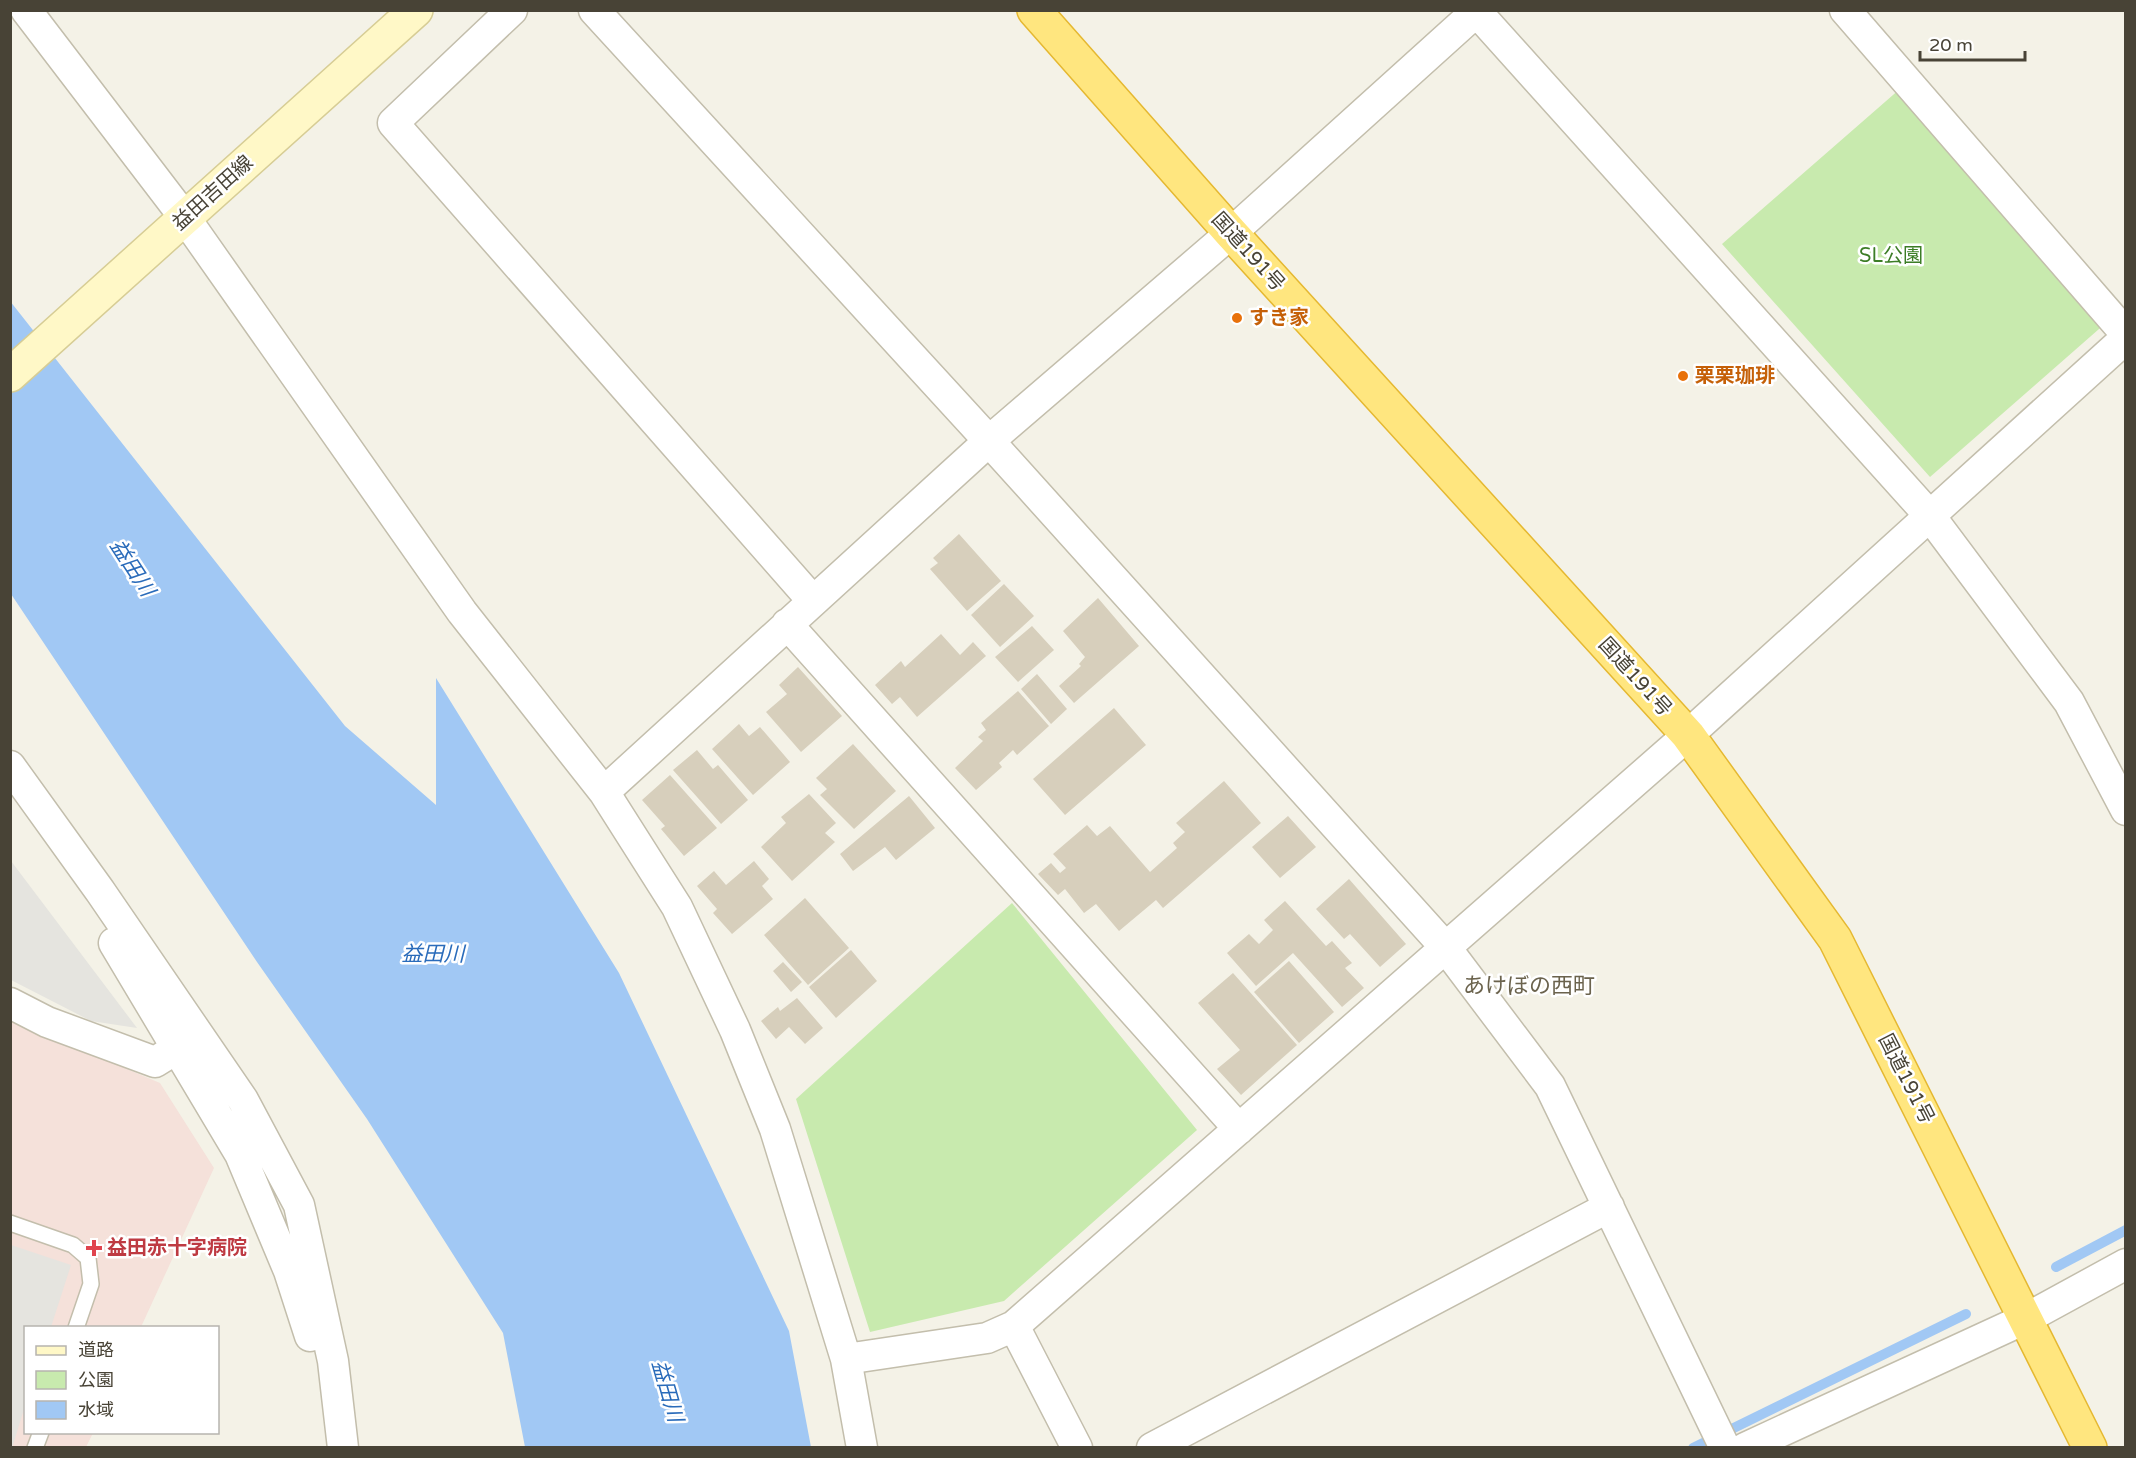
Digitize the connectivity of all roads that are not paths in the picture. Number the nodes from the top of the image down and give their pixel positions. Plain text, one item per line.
1 (26, 10) edge
2 (416, 10) edge
3 (512, 10) edge
4 (594, 10) edge
5 (1034, 10) edge
6 (1845, 10) edge
7 (1476, 11) edge
8 (185, 218) junction
9 (1231, 233) junction
10 (2126, 336) edge
11 (10, 375) edge
12 (989, 441) junction
13 (1930, 516) junction
14 (813, 601) junction
15 (787, 624) junction
16 (1688, 735) junction
17 (10, 766) edge
18 (604, 792) junction
19 (2126, 810) edge
20 (100, 891) junction
21 (1446, 948) junction
22 (10, 1004) edge
23 (176, 1049) junction
24 (1239, 1129) junction
25 (1609, 1207) junction
26 (10, 1223) edge
27 (2126, 1264) edge
28 (2027, 1318) junction
29 (77, 1326) edge
30 (1014, 1326) junction
31 (846, 1359) junction
32 (333, 1361) junction
33 (343, 1448) edge
34 (862, 1448) edge
35 (1077, 1448) edge
36 (1152, 1448) edge
37 (1725, 1448) edge
38 (1745, 1448) edge
39 (2090, 1448) edge

1 - 8 street
2 - 8 main road, 益田吉田線
3 - 14 street
4 - 12 street
5 - 9 highway, 国道191号
6 - 10 street
7 - 9 street
7 - 13 street
8 - 11 main road, 益田吉田線
8 - 18 street
9 - 12 street
9 - 16 highway, 国道191号
10 - 13 street
12 - 14 street
12 - 21 street
13 - 16 street
13 - 19 street
14 - 15 street
15 - 18 street
15 - 24 street
16 - 21 street
16 - 28 highway, 国道191号
17 - 20 street
18 - 31 street
20 - 23 street
20 - 32 street
21 - 24 street
21 - 25 street
22 - 23 street
23 - 32 street
24 - 30 street
25 - 36 street
25 - 37 street
26 - 29 lane
27 - 28 street
28 - 38 street
28 - 39 highway, 国道191号
30 - 31 street
30 - 35 street
31 - 34 street
32 - 33 street

